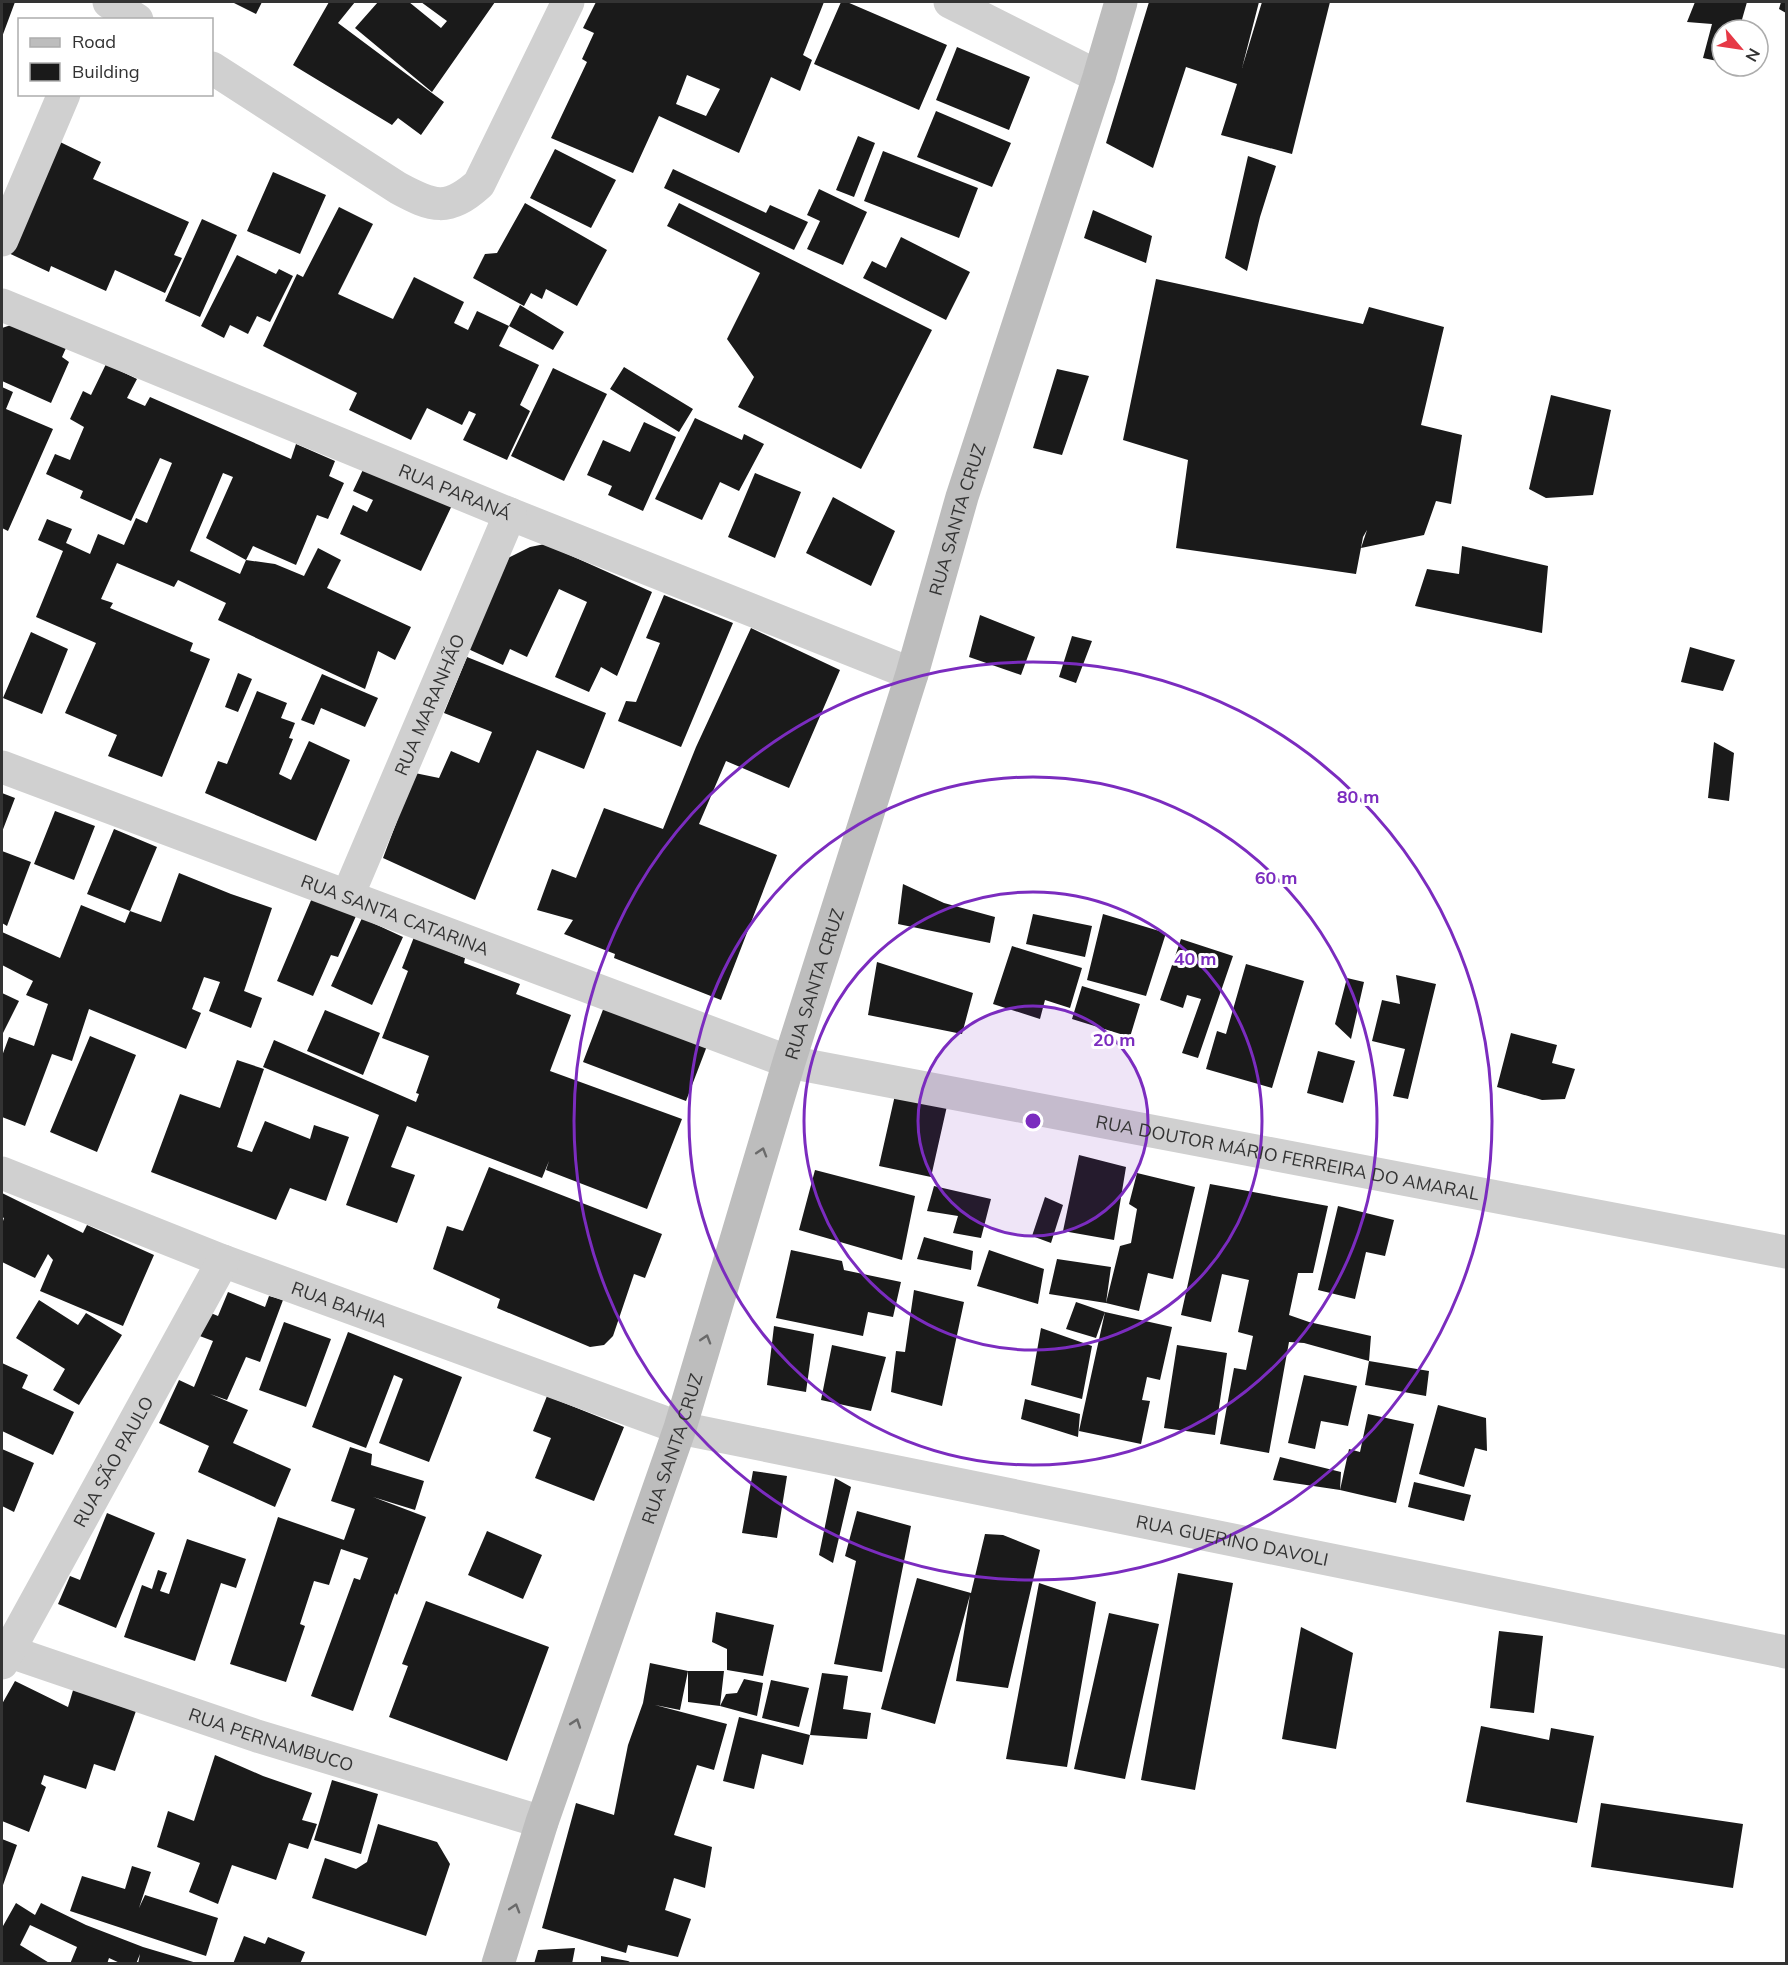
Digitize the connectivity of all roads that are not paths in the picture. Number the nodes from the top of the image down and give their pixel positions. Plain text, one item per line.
1 (104, 2) edge
2 (109, 2) edge
3 (568, 2) edge
4 (950, 2) edge
5 (1121, 2) edge
6 (97, 18) edge
7 (134, 18) edge
8 (213, 69) edge
9 (1099, 77) junction
10 (63, 96) edge
11 (2, 240) edge
12 (2, 304) edge
13 (510, 514) junction
14 (912, 674) junction
15 (2, 767) edge
16 (348, 895) junction
17 (789, 1062) junction
18 (2, 1173) edge
19 (1786, 1251) edge
20 (223, 1261) junction
21 (680, 1428) junction
22 (1786, 1652) edge
23 (4, 1654) edge
24 (542, 1822) junction
25 (498, 1964) edge

1 - 6 street
2 - 7 street
3 - 8 street
4 - 9 street
5 - 9 street, RUA SANTA CRUZ
9 - 14 street, RUA SANTA CRUZ
10 - 11 street
12 - 13 street, RUA PARANÁ
13 - 14 street, RUA PARANÁ
13 - 16 street, RUA MARANHÃO
14 - 17 street, RUA SANTA CRUZ
15 - 16 street, RUA SANTA CATARINA
16 - 17 street, RUA SANTA CATARINA
17 - 19 street, RUA DOUTOR MÁRIO FERREIRA DO AMARAL
21 -> 17 street, RUA SANTA CRUZ
18 - 20 street, RUA BAHIA
20 - 21 street, RUA BAHIA
20 - 23 street, RUA SÃO PAULO
21 - 22 street, RUA GUERINO DAVOLI
24 -> 21 street, RUA SANTA CRUZ
23 - 24 street, RUA PERNAMBUCO
25 -> 24 street, RUA SANTA CRUZ

